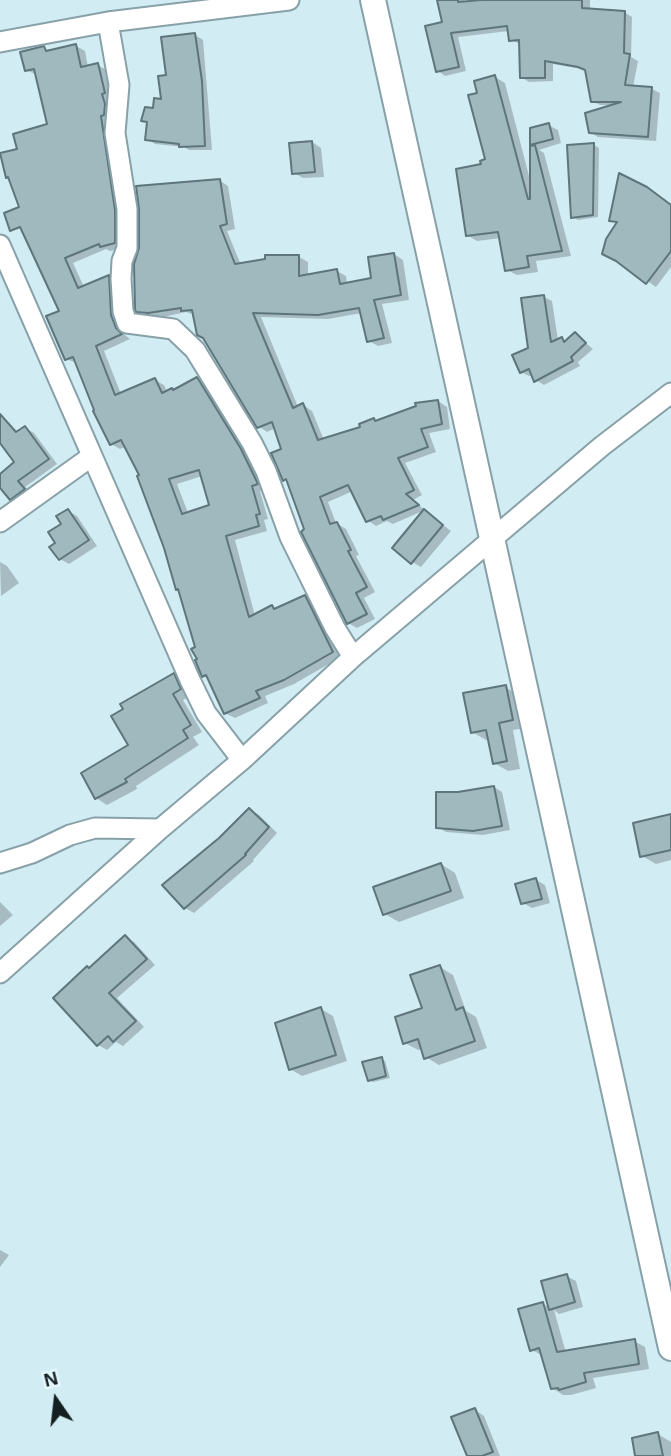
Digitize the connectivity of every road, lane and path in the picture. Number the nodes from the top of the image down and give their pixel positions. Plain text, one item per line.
1 (289, 0) edge
2 (373, 0) edge
3 (108, 22) junction
4 (0, 42) edge
5 (0, 245) edge
6 (671, 393) edge
7 (92, 456) junction
8 (0, 522) edge
9 (492, 541) junction
10 (353, 657) junction
11 (242, 760) junction
12 (160, 829) junction
13 (0, 863) edge
14 (0, 973) edge
15 (671, 1348) edge

1 - 3 street
2 - 9 street
3 - 4 street
3 - 10 street
5 - 7 street
6 - 9 street
7 - 8 street
7 - 11 street
9 - 10 street
9 - 15 street
10 - 11 street
11 - 12 street
12 - 13 street
12 - 14 street

